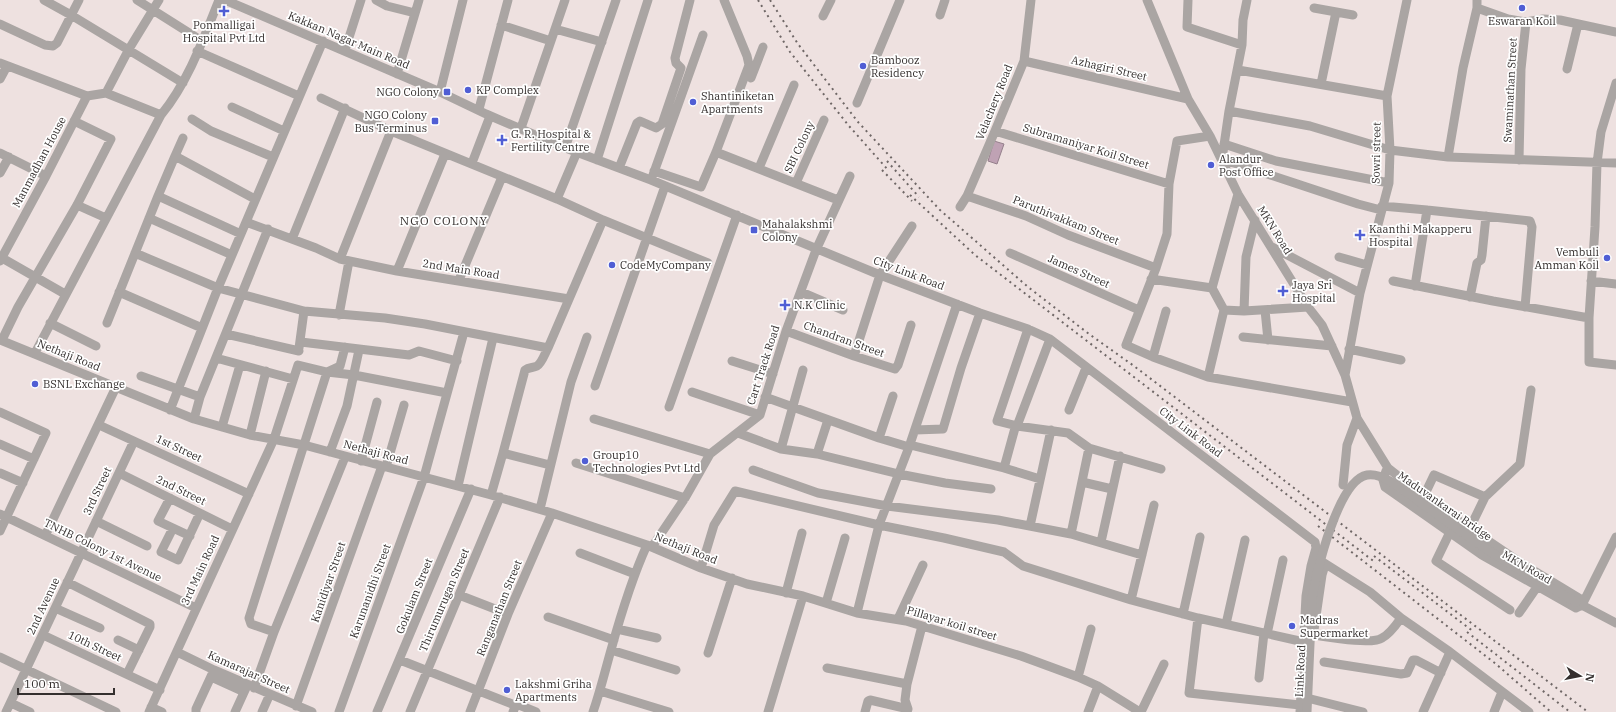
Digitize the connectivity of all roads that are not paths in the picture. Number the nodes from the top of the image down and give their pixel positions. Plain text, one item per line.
1 (44, 0) edge
2 (79, 0) edge
3 (137, 0) edge
4 (159, 0) edge
5 (219, 0) edge
6 (225, 0) edge
7 (361, 0) edge
8 (376, 0) edge
9 (419, 0) edge
10 (463, 0) edge
11 (508, 0) edge
12 (565, 0) edge
13 (616, 0) edge
14 (648, 0) edge
15 (690, 0) edge
16 (724, 0) edge
17 (831, 0) edge
18 (900, 0) edge
19 (945, 0) edge
20 (1031, 0) edge
21 (1147, 0) edge
22 (1188, 0) edge
23 (1247, 0) edge
24 (1407, 0) edge
25 (1477, 4) edge
26 (1314, 8) dead end
27 (153, 10) junction
28 (1336, 12) junction
29 (415, 13) junction
30 (71, 14) junction
31 (940, 15) dead end
32 (1353, 15) dead end
33 (823, 16) dead end
34 (1526, 22) junction
35 (0, 24) edge
36 (1578, 24) junction
37 (501, 25) junction
38 (555, 29) junction
39 (1616, 32) edge
40 (703, 35) dead end
41 (202, 41) junction
42 (323, 41) junction
43 (551, 41) junction
44 (602, 42) junction
45 (1242, 45) junction
46 (763, 47) dead end
47 (129, 49) junction
48 (345, 50) junction
49 (197, 52) junction
50 (1024, 61) junction
51 (4, 64) edge
52 (1567, 69) dead end
53 (1238, 70) junction
54 (397, 74) junction
55 (0, 79) edge
56 (183, 83) junction
57 (1616, 83) edge
58 (1321, 84) junction
59 (794, 85) dead end
60 (106, 92) junction
61 (440, 92) junction
62 (87, 96) junction
63 (299, 96) junction
64 (1387, 96) junction
65 (321, 98) dead end
66 (1188, 99) junction
67 (857, 103) dead end
68 (232, 107) dead end
69 (344, 108) junction
70 (479, 109) junction
71 (1229, 111) junction
72 (161, 115) junction
73 (490, 116) junction
74 (192, 119) dead end
75 (824, 120) dead end
76 (74, 121) junction
77 (521, 128) junction
78 (284, 131) junction
79 (391, 131) junction
80 (995, 131) junction
81 (1210, 136) junction
82 (183, 138) dead end
83 (1224, 144) junction
84 (565, 148) junction
85 (1390, 150) junction
86 (577, 152) junction
87 (0, 153) edge
88 (445, 154) junction
89 (720, 154) junction
90 (175, 156) junction
91 (9, 157) junction
92 (273, 157) junction
93 (1448, 157) junction
94 (1222, 159) junction
95 (597, 160) junction
96 (1518, 160) junction
97 (472, 163) junction
98 (1597, 163) junction
99 (1616, 163) edge
100 (619, 168) junction
101 (758, 168) junction
102 (0, 173) edge
103 (653, 175) junction
104 (46, 176) junction
105 (502, 176) junction
106 (850, 176) dead end
107 (796, 183) junction
108 (1389, 183) junction
109 (1169, 184) junction
110 (665, 186) junction
111 (1238, 194) junction
112 (158, 196) junction
113 (967, 196) junction
114 (255, 199) junction
115 (557, 199) junction
116 (838, 200) junction
117 (701, 201) junction
118 (77, 205) junction
119 (960, 207) dead end
120 (1382, 208) junction
121 (1428, 210) junction
122 (737, 215) junction
123 (1486, 216) junction
124 (106, 218) junction
125 (149, 218) junction
126 (603, 220) junction
127 (1255, 220) junction
128 (246, 222) junction
129 (912, 226) dead end
130 (268, 229) junction
131 (241, 234) junction
132 (647, 238) junction
133 (292, 239) junction
134 (3, 247) edge
135 (1271, 247) junction
136 (816, 250) junction
137 (136, 253) junction
138 (1010, 253) dead end
139 (232, 255) junction
140 (1339, 258) dead end
141 (1, 260) edge
142 (344, 260) junction
143 (708, 263) dead end
144 (1367, 265) junction
145 (1156, 268) junction
146 (397, 271) junction
147 (880, 275) junction
148 (35, 278) junction
149 (1151, 279) junction
150 (459, 280) junction
151 (1393, 281) dead end
152 (1591, 281) junction
153 (1616, 284) edge
154 (1416, 286) junction
155 (218, 288) junction
156 (1212, 288) junction
157 (119, 292) junction
158 (801, 292) junction
159 (1360, 293) junction
160 (65, 294) junction
161 (241, 295) junction
162 (1470, 297) junction
163 (570, 299) junction
164 (957, 304) junction
165 (1308, 307) junction
166 (1525, 307) junction
167 (842, 310) dead end
168 (1139, 310) junction
169 (1224, 310) junction
170 (1265, 310) junction
171 (304, 311) junction
172 (1166, 311) dead end
173 (1244, 311) junction
174 (980, 313) junction
175 (338, 315) junction
176 (1589, 318) junction
177 (50, 323) junction
178 (107, 323) dead end
179 (910, 324) dead end
180 (202, 328) junction
181 (1028, 329) junction
182 (786, 331) junction
183 (464, 332) junction
184 (226, 334) junction
185 (588, 337) dead end
186 (1243, 337) dead end
187 (493, 338) junction
188 (1050, 339) junction
189 (1, 340) edge
190 (1268, 340) junction
191 (96, 346) dead end
192 (300, 346) junction
193 (1332, 346) junction
194 (345, 347) junction
195 (548, 348) junction
196 (1349, 349) junction
197 (359, 350) junction
198 (35, 353) junction
199 (854, 356) junction
200 (1153, 357) junction
201 (216, 358) junction
202 (1401, 360) dead end
203 (457, 361) junction
204 (732, 361) dead end
205 (240, 365) junction
206 (298, 365) junction
207 (1616, 365) edge
208 (1086, 368) junction
209 (803, 370) dead end
210 (266, 371) junction
211 (327, 372) junction
212 (773, 374) junction
213 (354, 375) junction
214 (1345, 375) junction
215 (141, 376) dead end
216 (1208, 377) junction
217 (293, 379) junction
218 (595, 386) dead end
219 (116, 387) junction
220 (178, 390) junction
221 (1531, 390) dead end
222 (692, 392) dead end
223 (448, 393) junction
224 (893, 396) dead end
225 (200, 397) junction
226 (765, 397) junction
227 (378, 402) dead end
228 (1352, 402) junction
229 (404, 405) dead end
230 (793, 406) junction
231 (669, 407) dead end
232 (170, 410) junction
233 (1069, 410) dead end
234 (0, 412) edge
235 (760, 415) junction
236 (1357, 418) junction
237 (194, 419) junction
238 (594, 419) dead end
239 (828, 420) junction
240 (99, 425) junction
241 (1017, 426) junction
242 (222, 427) junction
243 (915, 430) junction
244 (1051, 430) junction
245 (738, 433) junction
246 (250, 435) junction
247 (878, 438) junction
248 (274, 439) junction
249 (134, 441) junction
250 (0, 444) edge
251 (304, 445) junction
252 (910, 446) junction
253 (1089, 448) junction
254 (782, 449) junction
255 (330, 452) junction
256 (503, 453) junction
257 (710, 454) junction
258 (817, 454) junction
259 (1120, 456) junction
260 (345, 457) junction
261 (34, 459) junction
262 (361, 460) junction
263 (576, 463) dead end
264 (550, 465) junction
265 (384, 466) junction
266 (1004, 468) junction
267 (1388, 468) junction
268 (753, 470) dead end
269 (1161, 470) dead end
270 (0, 473) edge
271 (119, 473) junction
272 (899, 474) junction
273 (424, 477) junction
274 (1040, 479) junction
275 (1082, 482) junction
276 (22, 483) junction
277 (1343, 485) dead end
278 (458, 486) junction
279 (990, 489) dead end
280 (1112, 489) junction
281 (471, 490) junction
282 (249, 494) junction
283 (495, 496) junction
284 (1424, 496) junction
285 (1485, 497) junction
286 (170, 498) junction
287 (685, 498) junction
288 (1154, 505) dead end
289 (887, 506) junction
290 (540, 509) junction
291 (200, 513) junction
292 (552, 513) junction
293 (3, 515) edge
294 (96, 521) junction
295 (879, 525) junction
296 (1030, 526) junction
297 (173, 528) junction
298 (1470, 528) junction
299 (232, 529) junction
300 (0, 531) edge
301 (1450, 532) junction
302 (802, 533) dead end
303 (46, 534) junction
304 (1071, 534) junction
305 (190, 536) junction
306 (1200, 536) dead end
307 (1616, 537) edge
308 (845, 538) dead end
309 (1245, 540) dead end
310 (1101, 542) junction
311 (147, 546) dead end
312 (649, 546) junction
313 (81, 552) junction
314 (580, 553) dead end
315 (1142, 555) junction
316 (1314, 555) junction
317 (1283, 560) dead end
318 (923, 565) dead end
319 (1325, 565) junction
320 (701, 568) junction
321 (635, 574) junction
322 (732, 578) junction
323 (67, 582) junction
324 (747, 584) joint
325 (1537, 587) junction
326 (786, 593) junction
327 (459, 595) junction
328 (803, 596) junction
329 (1131, 600) junction
330 (826, 604) junction
331 (1579, 605) junction
332 (55, 608) junction
333 (196, 608) junction
334 (1510, 610) dead end
335 (857, 613) junction
336 (1519, 613) dead end
337 (508, 614) junction
338 (1183, 614) junction
339 (548, 617) dead end
340 (1198, 618) junction
341 (1401, 618) junction
342 (898, 619) junction
343 (1616, 623) edge
344 (1226, 624) junction
345 (922, 626) junction
346 (100, 628) dead end
347 (1091, 628) dead end
348 (617, 629) junction
349 (1616, 629) edge
350 (274, 632) junction
351 (1266, 633) junction
352 (42, 635) junction
353 (1314, 635) junction
354 (656, 638) dead end
355 (118, 640) dead end
356 (614, 640) junction
357 (1304, 642) junction
358 (139, 650) junction
359 (611, 650) junction
360 (177, 652) junction
361 (1450, 652) junction
362 (708, 653) dead end
363 (0, 657) edge
364 (400, 660) junction
365 (1324, 662) dead end
366 (1164, 664) dead end
367 (827, 668) dead end
368 (27, 670) junction
369 (427, 670) junction
370 (676, 670) dead end
371 (213, 673) junction
372 (1441, 673) junction
373 (127, 674) junction
374 (1078, 677) junction
375 (1259, 678) dead end
376 (907, 684) junction
377 (1098, 686) junction
378 (249, 688) junction
379 (160, 690) junction
380 (478, 690) junction
381 (600, 690) junction
382 (1502, 692) junction
383 (270, 694) junction
384 (1311, 699) junction
385 (10, 703) junction
386 (296, 706) junction
387 (513, 708) edge
388 (1125, 708) edge
389 (1300, 709) edge
390 (150, 710) edge
391 (308, 711) edge
392 (908, 711) edge
393 (6, 712) edge
394 (30, 712) edge
395 (116, 712) edge
396 (162, 712) edge
397 (196, 712) edge
398 (235, 712) edge
399 (262, 712) edge
400 (339, 712) edge
401 (378, 712) edge
402 (410, 712) edge
403 (470, 712) edge
404 (536, 712) edge
405 (593, 712) edge
406 (669, 712) edge
407 (768, 712) edge
408 (865, 712) edge
409 (1088, 712) edge
410 (1141, 712) edge
411 (1307, 712) edge
412 (1310, 712) edge
413 (1363, 712) edge
414 (1423, 712) edge
415 (1494, 712) edge
416 (1529, 712) edge

1 - 30 street
2 - 30 street
3 - 27 street
4 - 27 street
5 - 41 street
6 - 42 street, Kakkan Nagar Main Road
7 - 48 street
8 - 29 street
9 - 29 street
10 - 61 street
11 - 37 street
12 - 38 street
13 - 44 street
14 - 95 street
15 - 100 street
16 - 103 street
17 - 33 street
18 - 67 street
19 - 31 street
20 - 50 street, Velachery Road
21 - 66 street, MKN Road
22 - 45 street
23 - 45 street
24 - 64 street, Sowri street
25 - 34 street
25 - 93 street
26 - 28 street
27 - 41 street
27 - 47 street
28 - 32 street
28 - 58 street
29 - 54 street
30 - 35 street
30 - 47 street
34 - 36 street
34 - 96 street, Swaminathan Street
36 - 39 street
36 - 52 street
37 - 43 street
37 - 70 street
38 - 43 street
38 - 44 street
40 - 103 street
41 - 49 street
42 - 48 street, Kakkan Nagar Main Road
42 - 63 street
43 - 77 street
44 - 84 street
45 - 53 street
46 - 89 street
47 - 56 street
47 - 60 street
48 - 54 street, Kakkan Nagar Main Road
49 - 56 street
49 - 63 street
50 - 66 street, Azhagiri Street
50 - 80 street, Velachery Road
51 - 55 street
51 - 62 street
53 - 58 street
53 - 71 street
54 - 61 street, Kakkan Nagar Main Road
56 - 72 street
57 - 98 street
58 - 64 street
59 - 101 street
60 - 62 street
60 - 72 street
61 - 70 street, City Link Road
62 - 76 street, Manmadhan House
63 - 78 street
64 - 85 street, Sowri street
65 - 69 street
66 - 81 street, MKN Road
68 - 78 street
69 - 79 street
69 - 133 street
70 - 73 street, City Link Road
71 - 83 street
71 - 85 street
72 - 124 street
73 - 77 street, City Link Road
73 - 97 street
74 - 92 street
75 - 107 street, SBI Colony
76 - 104 street, Manmadhan House
76 - 118 street
77 - 84 street, City Link Road
78 - 92 street
79 - 88 street
79 - 142 street
80 - 109 street, Subramaniyar Koil Street
80 - 113 street, Velachery Road
81 - 94 street, MKN Road
81 - 109 street
82 - 90 street
83 - 94 street
83 - 108 street
84 - 86 street, City Link Road
85 - 93 street
85 - 108 street, Sowri street
86 - 95 street, City Link Road
86 - 115 street
87 - 91 street
88 - 97 street
88 - 146 street
89 - 101 street, SBI Colony
89 - 117 street
90 - 112 street
90 - 114 street
91 - 102 street
91 - 104 street
92 - 114 street
93 - 96 street
94 - 111 street, MKN Road
94 - 120 street
95 - 100 street, City Link Road
96 - 98 street
97 - 105 street
98 - 99 street
98 - 152 street
100 - 103 street, City Link Road
101 - 107 street, SBI Colony
103 - 110 street, City Link Road
104 - 134 street, Manmadhan House
105 - 115 street
105 - 150 street
106 - 116 street
107 - 116 street, SBI Colony
108 - 120 street, Sowri street
109 - 145 street
110 - 117 street, City Link Road
110 - 132 street
111 - 127 street, MKN Road
111 - 156 street
112 - 125 street
112 - 131 street
113 - 119 street, Velachery Road
113 - 145 street, Paruthivakkam Street
114 - 128 street
115 - 126 street
116 - 136 street
117 - 122 street, City Link Road
118 - 124 street
118 - 148 street
120 - 121 street
120 - 144 street, Sowri street
121 - 123 street
121 - 154 street
122 - 136 street, City Link Road
122 - 231 street
123 - 162 street
123 - 166 street
124 - 160 street
125 - 137 street
125 - 139 street
126 - 132 street
126 - 163 street
127 - 135 street, MKN Road
127 - 173 street
128 - 130 street, 2nd Main Road
128 - 131 street
129 - 147 street
130 - 133 street, 2nd Main Road
130 - 161 street
131 - 139 street
132 - 143 street
132 - 218 street
133 - 142 street, 2nd Main Road
134 - 141 street, Manmadhan House
135 - 159 street
135 - 165 street, MKN Road
136 - 147 street, City Link Road
136 - 158 street, Cart Track Road
137 - 155 street
137 - 157 street
138 - 168 street, James Street
139 - 155 street
140 - 144 street
141 - 148 street
142 - 146 street, 2nd Main Road
142 - 175 street
144 - 159 street, Sowri street
145 - 149 street
146 - 150 street, 2nd Main Road
147 - 164 street, City Link Road
147 - 199 street
148 - 160 street
148 - 189 street
149 - 156 street
149 - 168 street
150 - 163 street, 2nd Main Road
151 - 154 street
152 - 153 street
152 - 176 street
154 - 162 street
155 - 161 street
155 - 180 street
156 - 169 street
157 - 178 street
157 - 180 street
158 - 167 street
158 - 182 street, Cart Track Road
159 - 196 street, Sowri street
160 - 177 street
161 - 171 street
161 - 184 street
162 - 166 street
163 - 195 street
164 - 174 street, City Link Road
164 - 243 street
165 - 170 street
165 - 193 street, MKN Road
166 - 176 street
168 - 200 street
169 - 173 street
169 - 216 street
170 - 173 street
170 - 190 street
171 - 175 street
171 - 192 street, 3rd Main Road
172 - 200 street
174 - 181 street, City Link Road
174 - 243 street
175 - 183 street
176 - 207 street
177 - 191 street
177 - 198 street
179 - 199 street, Chandran Street
180 - 220 street
181 - 188 street, City Link Road
181 - 241 street
182 - 199 street, Chandran Street
182 - 212 street, Cart Track Road
183 - 187 street
183 - 203 street, Karunanidhi Street
184 - 192 street
184 - 201 street
185 - 264 street
186 - 190 street
187 - 195 street
187 - 278 street
188 - 208 street, City Link Road
188 - 241 street
189 - 198 street, Nethaji Road
190 - 193 street
192 - 194 street
192 - 206 street, 3rd Main Road
193 - 214 street, MKN Road
194 - 197 street
194 - 211 street
195 - 256 street, Thirumurugan Street
196 - 202 street
196 - 214 street, Sowri street
197 - 203 street
197 - 213 street
198 - 219 street, Nethaji Road
200 - 216 street
201 - 205 street
201 - 225 street
203 - 223 street, Karunanidhi Street
204 - 212 street
205 - 210 street
205 - 242 street
206 - 211 street
206 - 217 street, 3rd Main Road
208 - 233 street
208 - 316 street, City Link Road
209 - 230 street
210 - 217 street
210 - 246 street
211 - 213 street
211 - 251 street
212 - 226 street, Cart Track Road
213 - 223 street
213 - 255 street
214 - 228 street, MKN Road
215 - 220 street
216 - 228 street
217 - 248 street, 3rd Main Road
219 - 232 street, Nethaji Road
219 - 240 street
220 - 225 street
220 - 232 street
221 - 285 street
222 - 235 street
223 - 273 street, Karunanidhi Street
224 - 247 street
225 - 237 street
226 - 230 street
226 - 235 street, Cart Track Road
227 - 262 street
228 - 236 street, MKN Road
229 - 265 street, Kanidiyar Street
230 - 239 street
230 - 254 street
232 - 237 street, Nethaji Road
234 - 261 street
235 - 245 street, Cart Track Road
236 - 267 street, MKN Road
236 - 277 street
237 - 242 street, Nethaji Road
238 - 257 street
239 - 247 street
239 - 258 street
240 - 249 street, 1st Street
240 - 303 street
241 - 244 street
241 - 266 street
242 - 246 street, Nethaji Road
243 - 252 street
244 - 253 street
244 - 274 street
245 - 254 street
245 - 257 street, Cart Track Road
246 - 248 street, Nethaji Road
247 - 252 street
248 - 251 street, Nethaji Road
248 - 282 street, 3rd Main Road
249 - 271 street, 3rd Street
249 - 282 street, 1st Street
250 - 261 street
251 - 255 street, Nethaji Road
251 - 350 street
252 - 266 street
252 - 272 street
253 - 259 street
253 - 275 street
254 - 258 street
255 - 260 street, Nethaji Road
256 - 264 street
256 - 283 street, Thirumurugan Street
257 - 287 street, Cart Track Road
258 - 272 street
259 - 269 street
259 - 280 street
260 - 262 street, Nethaji Road
260 - 350 street
261 - 276 street
262 - 265 street, Nethaji Road
263 - 287 street
264 - 290 street
265 - 273 street, Nethaji Road
265 - 386 street, Kanidiyar Street
266 - 274 street
267 - 284 street, MKN Road
267 - 301 street, MKN Road
268 - 289 street
270 - 276 street
271 - 286 street, 2nd Street
271 - 294 street, 3rd Street
272 - 279 street
272 - 289 street
273 - 278 street, Nethaji Road
273 - 400 street, Karunanidhi Street
274 - 296 street
275 - 280 street
275 - 304 street
276 - 293 street
278 - 281 street, Nethaji Road
280 - 310 street
281 - 283 street, Nethaji Road
281 - 364 street, Gokulam Street
282 - 299 street, 3rd Main Road
283 - 290 street, Nethaji Road
283 - 327 street, Thirumurugan Street
284 - 285 street
284 - 298 street, MKN Road
285 - 298 street
286 - 291 street, 2nd Street
286 - 297 street
287 - 312 street, Cart Track Road
288 - 315 street
289 - 295 street
289 - 296 street
290 - 292 street, Nethaji Road
291 - 299 street, 2nd Street
291 - 305 street
292 - 312 street, Nethaji Road
292 - 337 street, Ranganathan Street
293 - 300 street
293 - 303 street, TNHB Colony 1st Avenue
294 - 311 street
294 - 313 street, 3rd Street
295 - 320 street
295 - 329 street
295 - 335 street
296 - 304 street
297 - 305 street
297 - 305 street
298 - 331 street, MKN Road
299 - 333 street, 3rd Main Road
301 - 325 street, MKN Road
301 - 334 street
302 - 326 street
303 - 313 street, TNHB Colony 1st Avenue
304 - 310 street
306 - 338 street
307 - 331 street
308 - 330 street
309 - 344 street
310 - 315 street
312 - 320 street, Nethaji Road
312 - 321 street, Cart Track Road
313 - 323 street, 2nd Avenue
313 - 333 street, TNHB Colony 1st Avenue
314 - 321 street
315 - 329 street
316 - 319 street
316 - 357 street, Link Road
317 - 351 street
318 - 342 street
319 - 341 street
319 - 353 street, Link Road
320 - 322 street, Nethaji Road
321 - 348 street, Cart Track Road
322 - 324 street, Nethaji Road
322 - 362 street
323 - 332 street, 2nd Avenue
323 - 358 street
324 - 326 street, Pillayar koil street
325 - 331 street, MKN Road
325 - 336 street
326 - 328 street, Pillayar koil street
327 - 337 street
327 - 369 street, Thirumurugan Street
328 - 330 street, Pillayar koil street
328 - 407 street
329 - 338 street
330 - 335 street, Pillayar koil street
331 - 343 street, MKN Road
331 - 349 street, MKN Road
331 - 411 street, Maduvankarai Bridge, bridge
332 - 346 street
332 - 352 street, 2nd Avenue
333 - 360 street, 3rd Main Road
335 - 342 street, Pillayar koil street
337 - 380 street, Ranganathan Street
338 - 340 street
339 - 356 street
340 - 344 street
340 - 389 street
341 - 353 street
341 - 361 street
342 - 345 street, Pillayar koil street
344 - 351 street
345 - 374 street, Pillayar koil street
345 - 376 street
347 - 374 street
348 - 354 street
348 - 356 street, Cart Track Road
350 - 378 street
351 - 357 street
351 - 375 street
352 - 368 street, 2nd Avenue
352 - 373 street, 10th Street
353 - 384 street, Link Road
355 - 358 street
356 - 359 street, Cart Track Road
357 - 389 street, Link Road
358 - 373 street
359 - 370 street
359 - 381 street, Cart Track Road
360 - 371 street, Kamarajar Street
360 - 379 street, 3rd Main Road
361 - 372 street
361 - 382 street
363 - 368 street
364 - 369 street
364 - 401 street, Gokulam Street
365 - 372 street
366 - 410 street
367 - 376 street
368 - 385 street, 2nd Avenue
368 - 395 street
369 - 380 street
369 - 402 street, Thirumurugan Street
371 - 378 street, Kamarajar Street
371 - 397 street
372 - 414 street
373 - 379 street, 10th Street
374 - 377 street, Pillayar koil street
376 - 392 street
377 - 388 street, Pillayar koil street
377 - 409 street
378 - 383 street, Kamarajar Street
378 - 398 street
379 - 390 street, 3rd Main Road
380 - 387 street
380 - 403 street, Ranganathan Street
381 - 405 street, Cart Track Road
381 - 406 street
382 - 415 street
382 - 416 street
383 - 386 street, Kamarajar Street
383 - 399 street
384 - 412 street, Link Road
384 - 413 street
385 - 393 street, 2nd Avenue
385 - 394 street
386 - 391 street, Kamarajar Street
387 - 404 street
388 - 410 street, Pillayar koil street
390 - 396 street
392 - 408 street

